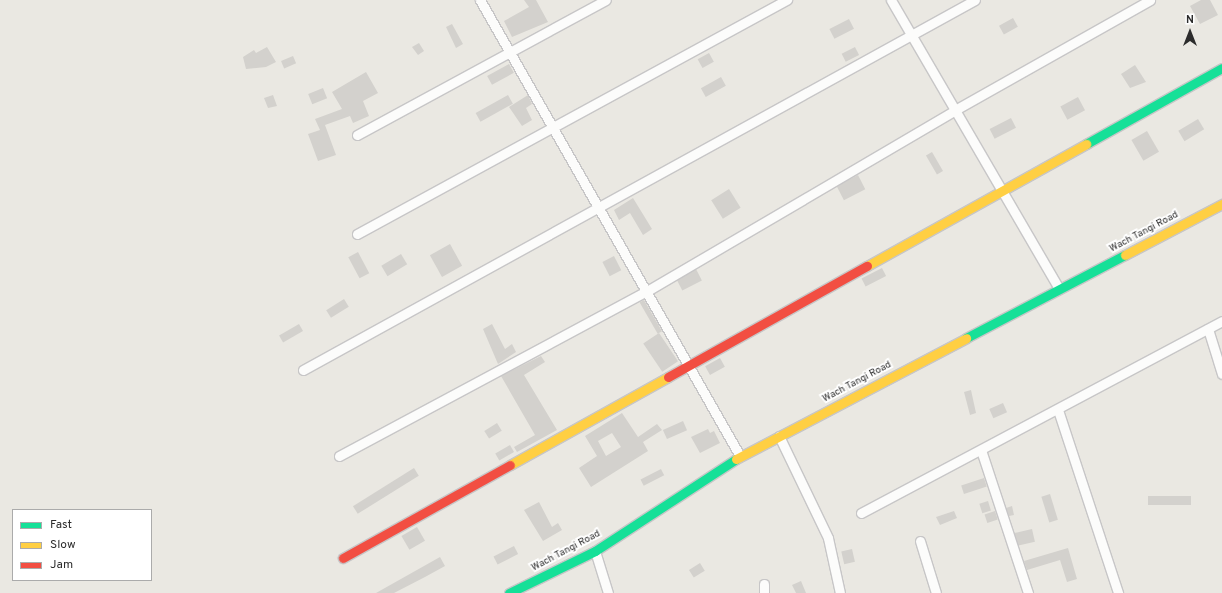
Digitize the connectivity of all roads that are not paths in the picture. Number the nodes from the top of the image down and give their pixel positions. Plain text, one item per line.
1 (480, 0) edge
2 (606, 0) edge
3 (787, 0) edge
4 (891, 0) edge
5 (975, 0) edge
6 (1150, 0) edge
7 (911, 35) junction
8 (510, 52) junction
9 (1222, 68) edge
10 (955, 110) junction
11 (553, 128) junction
12 (357, 134) dead end
13 (1002, 191) junction
14 (1222, 204) edge
15 (598, 208) junction
16 (357, 234) dead end
17 (1059, 289) junction
18 (647, 291) junction
19 (1222, 321) edge
20 (1208, 329) junction
21 (688, 366) junction
22 (303, 370) dead end
23 (1222, 374) edge
24 (1058, 410) junction
25 (778, 436) junction
26 (982, 450) junction
27 (339, 456) dead end
28 (740, 456) junction
29 (861, 513) dead end
30 (920, 541) dead end
31 (595, 550) junction
32 (343, 558) dead end
33 (509, 593) edge
34 (608, 593) edge
35 (840, 593) edge
36 (936, 593) edge
37 (1028, 593) edge
38 (1118, 593) edge

1 - 8 street
2 - 8 street
3 - 11 street
4 - 7 street
5 - 7 street
6 - 10 street
7 - 10 street
7 - 15 street
8 - 11 street
8 - 12 street
9 - 13 street
10 - 13 street
10 - 18 street
11 - 15 street
11 - 16 street
13 - 17 street
13 - 21 street
14 - 17 street, Wach Tangi Road
15 - 18 street
15 - 22 street
17 - 25 street, Wach Tangi Road
18 - 21 street
18 - 27 street
19 - 20 street
20 - 23 street
20 - 24 street
21 - 28 street
21 - 32 street
24 - 26 street
24 - 38 street
25 - 28 street, Wach Tangi Road
25 - 35 street
26 - 29 street
26 - 37 street
28 - 31 street, Wach Tangi Road
30 - 36 street
31 - 33 street, Wach Tangi Road
31 - 34 street

